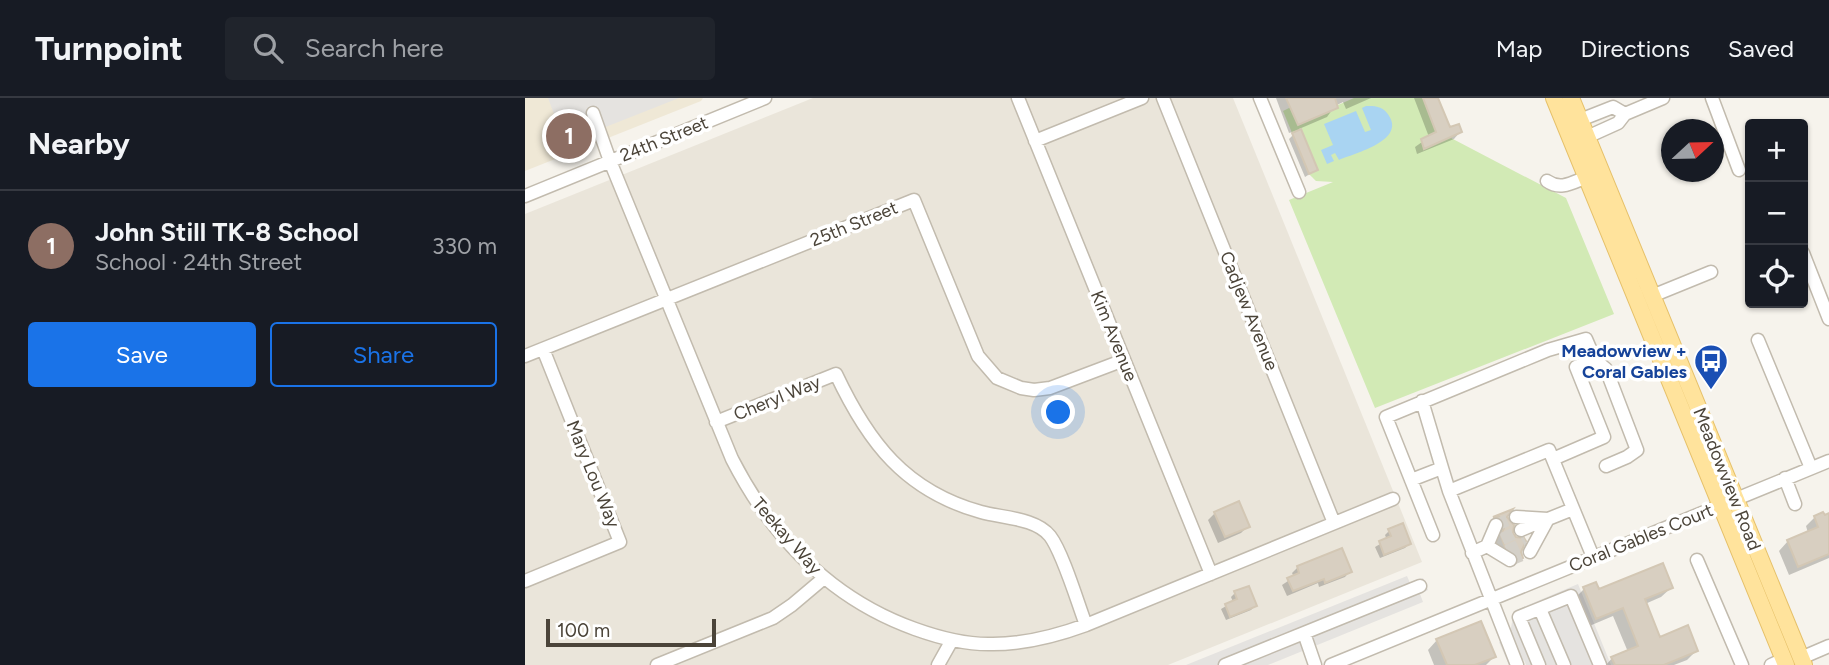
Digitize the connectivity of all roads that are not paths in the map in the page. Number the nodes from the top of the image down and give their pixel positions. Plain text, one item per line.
1 (725, 98) edge
2 (765, 98) edge
3 (1018, 98) edge
4 (1142, 98) edge
5 (1163, 98) edge
6 (1260, 98) edge
7 (1554, 98) edge
8 (1571, 98) edge
9 (1663, 98) edge
10 (1712, 98) edge
11 (731, 112) junction
12 (593, 113) dead end
13 (1625, 114) junction
14 (1580, 120) junction
15 (1587, 137) junction
16 (1035, 141) junction
17 (610, 161) junction
18 (1739, 170) dead end
19 (1587, 177) junction
20 (1547, 181) dead end
21 (1299, 192) dead end
22 (525, 196) edge
23 (1808, 266) edge
24 (1711, 272) dead end
25 (1652, 296) junction
26 (666, 299) junction
27 (1829, 319) edge
28 (1758, 340) dead end
29 (543, 349) junction
30 (525, 356) edge
31 (1124, 360) junction
32 (1595, 360) junction
33 (1422, 401) junction
34 (716, 422) junction
35 (1553, 459) junction
36 (1829, 461) edge
37 (1606, 466) dead end
38 (1442, 468) junction
39 (1811, 468) junction
40 (1786, 478) junction
41 (1411, 480) junction
42 (1449, 491) junction
43 (1393, 499) dead end
44 (1728, 503) junction
45 (1795, 503) dead end
46 (1573, 509) junction
47 (1516, 517) tunnel mouth
48 (1548, 519) junction
49 (1334, 523) junction
50 (1496, 525) tunnel mouth
51 (1433, 535) dead end
52 (1487, 546) junction
53 (1472, 553) junction
54 (1593, 557) junction
55 (1697, 560) dead end
56 (1211, 574) junction
57 (824, 578) junction
58 (525, 581) edge
59 (1420, 586) dead end
60 (1491, 598) junction
61 (1540, 609) junction
62 (1086, 625) junction
63 (1304, 633) junction
64 (952, 640) junction
65 (1829, 646) edge
66 (1598, 662) edge
67 (1789, 662) edge
68 (657, 665) edge
69 (938, 665) edge
70 (1225, 665) edge
71 (1315, 665) edge
72 (1331, 665) edge
73 (1517, 665) edge
74 (1538, 665) edge
75 (1564, 665) edge
76 (1583, 665) edge
77 (1742, 665) edge

1 - 11 street
2 - 11 street, 24th Street
3 - 16 street, Kim Avenue
4 - 16 street
5 - 49 street, Cadjew Avenue
6 - 21 street
7 - 19 main road, Meadowview Road
8 - 14 main road, Meadowview Road
9 - 13 street
10 - 18 street
11 - 17 street, 24th Street
12 - 17 street, Teekay Way
13 - 14 street
13 - 15 street
14 - 15 main road, Meadowview Road
15 - 25 main road, Meadowview Road
16 - 31 street, Kim Avenue
17 - 22 street, 24th Street
17 - 26 street, Teekay Way
19 - 20 street
19 - 44 main road, Meadowview Road
23 - 27 street
24 - 25 street
25 - 44 main road, Meadowview Road
26 - 29 street, 25th Street
26 - 31 street, 25th Street
26 - 34 street, Teekay Way
28 - 39 street
29 - 30 street, 25th Street
29 - 58 street, Mary Lou Way
31 - 56 street, Kim Avenue
32 - 33 street
32 - 35 street
32 - 37 street
33 - 38 street
33 - 41 street
34 - 57 street, Teekay Way
34 - 62 street, Cheryl Way
35 - 42 street
35 - 46 street
36 - 39 street, Coral Gables Court
38 - 41 street
38 - 42 street
39 - 40 street, Coral Gables Court
40 - 44 street, Coral Gables Court
40 - 45 street
41 - 51 street
42 - 53 street
43 - 49 street, Teekay Way
44 - 54 street, Coral Gables Court
44 - 67 main road, Meadowview Road
46 - 48 street
46 - 54 street
47 - 48 street
48 - 48 street
49 - 56 street, Teekay Way
50 - 52 street
52 - 52 street
52 - 53 street
53 - 60 street
54 - 60 street, Coral Gables Court
55 - 77 street
56 - 62 street, Teekay Way
57 - 64 street, Teekay Way
57 - 68 street
59 - 63 street
60 - 72 street, Coral Gables Court
60 - 73 street
61 - 66 street
61 - 74 street
61 - 75 street
62 - 64 street, Teekay Way
63 - 70 street
63 - 71 street
64 - 69 street
65 - 67 street
66 - 76 street

